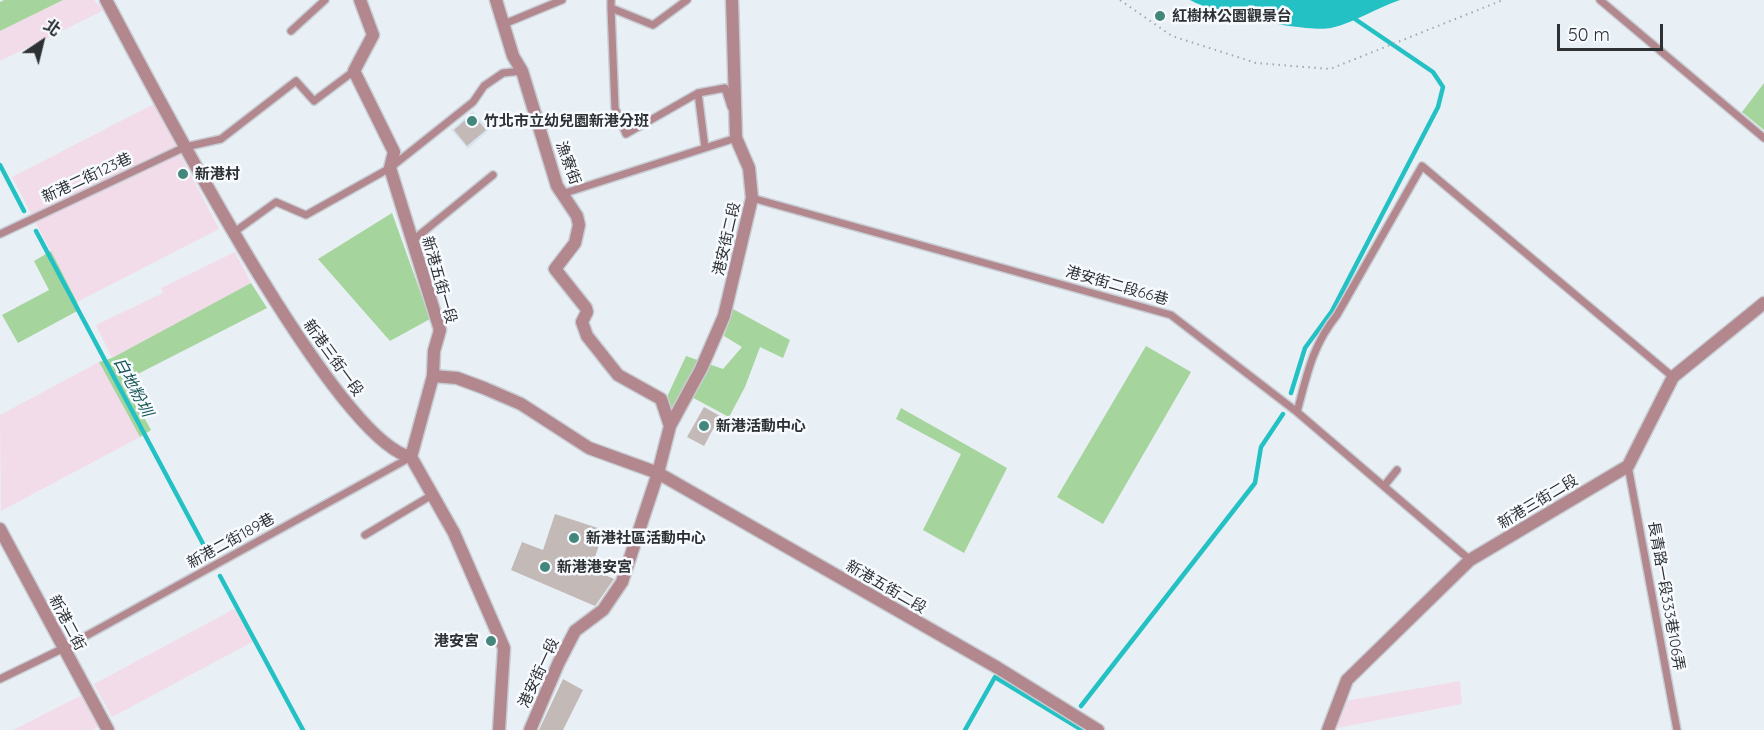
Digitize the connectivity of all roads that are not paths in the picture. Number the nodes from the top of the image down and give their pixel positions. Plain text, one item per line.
1 (106, 0) edge
2 (325, 0) edge
3 (360, 0) edge
4 (496, 0) edge
5 (562, 0) edge
6 (687, 0) edge
7 (732, 0) edge
8 (1600, 0) edge
9 (611, 4) edge
10 (504, 24) junction
11 (291, 31) dead end
12 (354, 71) junction
13 (522, 71) junction
14 (698, 93) junction
15 (735, 120) junction
16 (736, 138) junction
17 (1764, 138) edge
18 (185, 147) junction
19 (705, 148) junction
20 (390, 168) junction
21 (493, 175) dead end
22 (562, 194) junction
23 (752, 198) junction
24 (233, 233) junction
25 (0, 234) edge
26 (412, 241) junction
27 (1764, 303) edge
28 (433, 376) junction
29 (1673, 377) junction
30 (1298, 412) junction
31 (670, 426) junction
32 (411, 458) junction
33 (1628, 466) junction
34 (1397, 470) dead end
35 (658, 473) junction
36 (1384, 486) junction
37 (432, 495) junction
38 (0, 530) edge
39 (365, 535) dead end
40 (1470, 560) junction
41 (64, 648) junction
42 (0, 679) edge
43 (108, 730) edge
44 (499, 730) edge
45 (530, 730) edge
46 (1098, 730) edge
47 (1328, 730) edge
48 (1677, 730) edge

1 - 18 street, 新港三街一段
2 - 11 lane
3 - 12 street
4 - 10 street, 漁寮街
5 - 10 lane
6 - 9 lane
7 - 15 street, 港安街二段
8 - 17 lane
9 - 14 lane
10 - 13 street, 漁寮街
12 - 18 lane, 新港二街123巷
12 - 20 street, 新港五街一段
13 - 20 lane
13 - 22 street, 漁寮街
14 - 15 lane
14 - 19 lane
15 - 16 street, 港安街二段
16 - 19 lane
16 - 23 street, 港安街二段
18 - 24 street, 新港三街一段
18 - 25 lane, 新港二街123巷
19 - 22 lane
20 - 24 lane
20 - 26 street, 新港五街一段
21 - 26 lane
22 - 31 street, 漁寮街
23 - 30 lane, 港安街二段66巷
23 - 31 street, 港安街二段
24 - 32 street, 新港三街一段
26 - 28 street, 新港五街一段
27 - 29 street
28 - 32 street, 新港五街一段
28 - 35 street
29 - 30 lane
29 - 33 street
30 - 36 lane, 港安街二段66巷
31 - 35 street, 港安街二段
32 - 37 street
32 - 41 lane, 新港二街189巷
33 - 40 street, 新港三街二段
33 - 48 lane, 長青路一段333巷106弄
34 - 36 lane
35 - 45 street, 港安街一段
35 - 46 street, 新港五街二段
36 - 40 lane, 港安街二段66巷
37 - 39 lane
37 - 44 street
38 - 41 street, 新港二街
40 - 47 street, 新港三街二段
41 - 42 lane, 新港二街189巷
41 - 43 street, 新港二街

